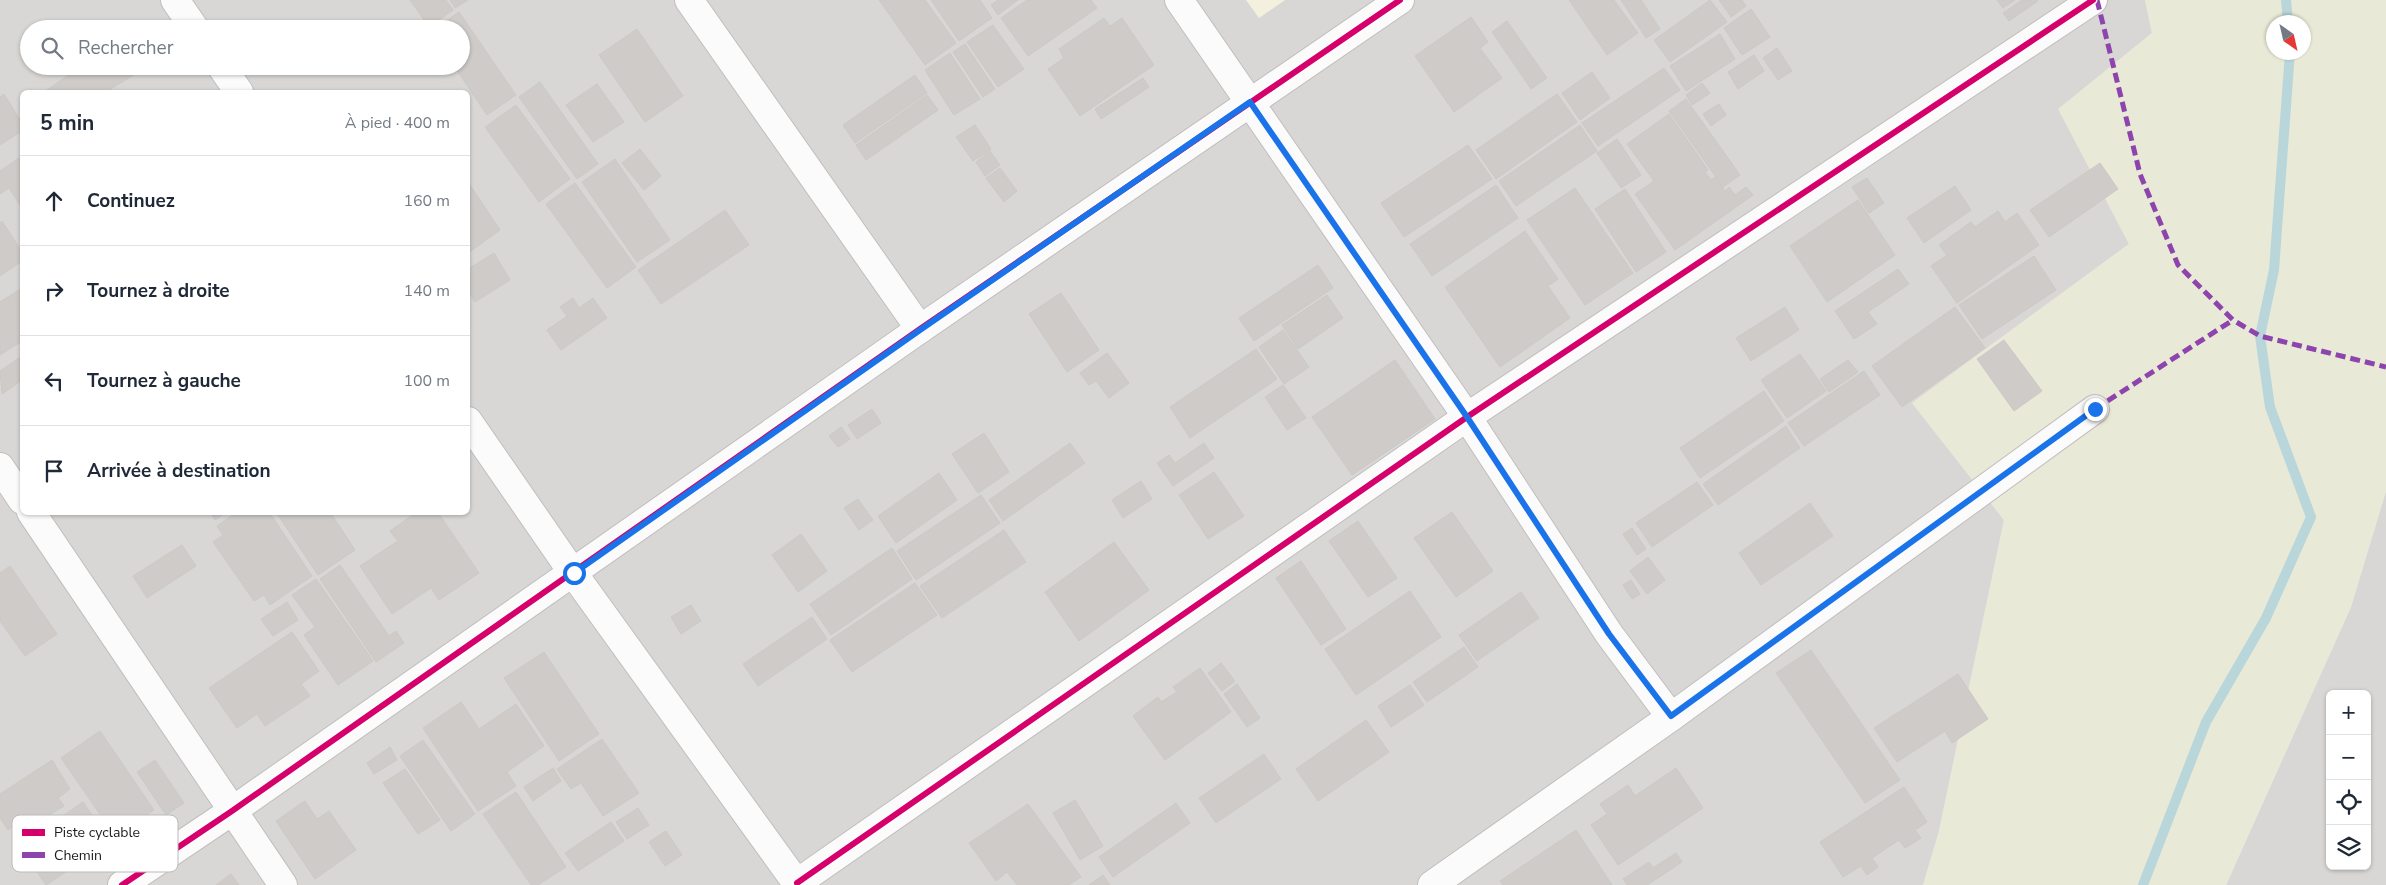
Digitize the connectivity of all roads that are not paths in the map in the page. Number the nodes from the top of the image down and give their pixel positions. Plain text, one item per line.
1 (175, 0) edge
2 (690, 0) edge
3 (1179, 0) edge
4 (1400, 0) edge
5 (2093, 0) edge
6 (189, 20) edge
7 (227, 75) edge
8 (238, 90) edge
9 (1250, 102) junction
10 (920, 330) junction
11 (2095, 409) dead end
12 (1467, 417) junction
13 (470, 424) edge
14 (0, 467) edge
15 (20, 497) edge
16 (33, 515) edge
17 (574, 573) junction
18 (1671, 716) junction
19 (232, 811) junction
20 (178, 847) edge
21 (141, 872) edge
22 (798, 884) edge
23 (122, 885) edge
24 (283, 885) edge
25 (1432, 885) edge

1 - 6 street
2 - 10 street
3 - 9 street
4 - 9 street
5 - 12 street
7 - 8 street
9 - 10 street
9 - 12 street
10 - 17 street
11 - 18 street
12 - 18 street
12 - 22 street
13 - 17 street
14 - 15 street
16 - 19 street
17 - 19 street
17 - 22 street
18 - 25 street
19 - 20 street
19 - 24 street
21 - 23 street

